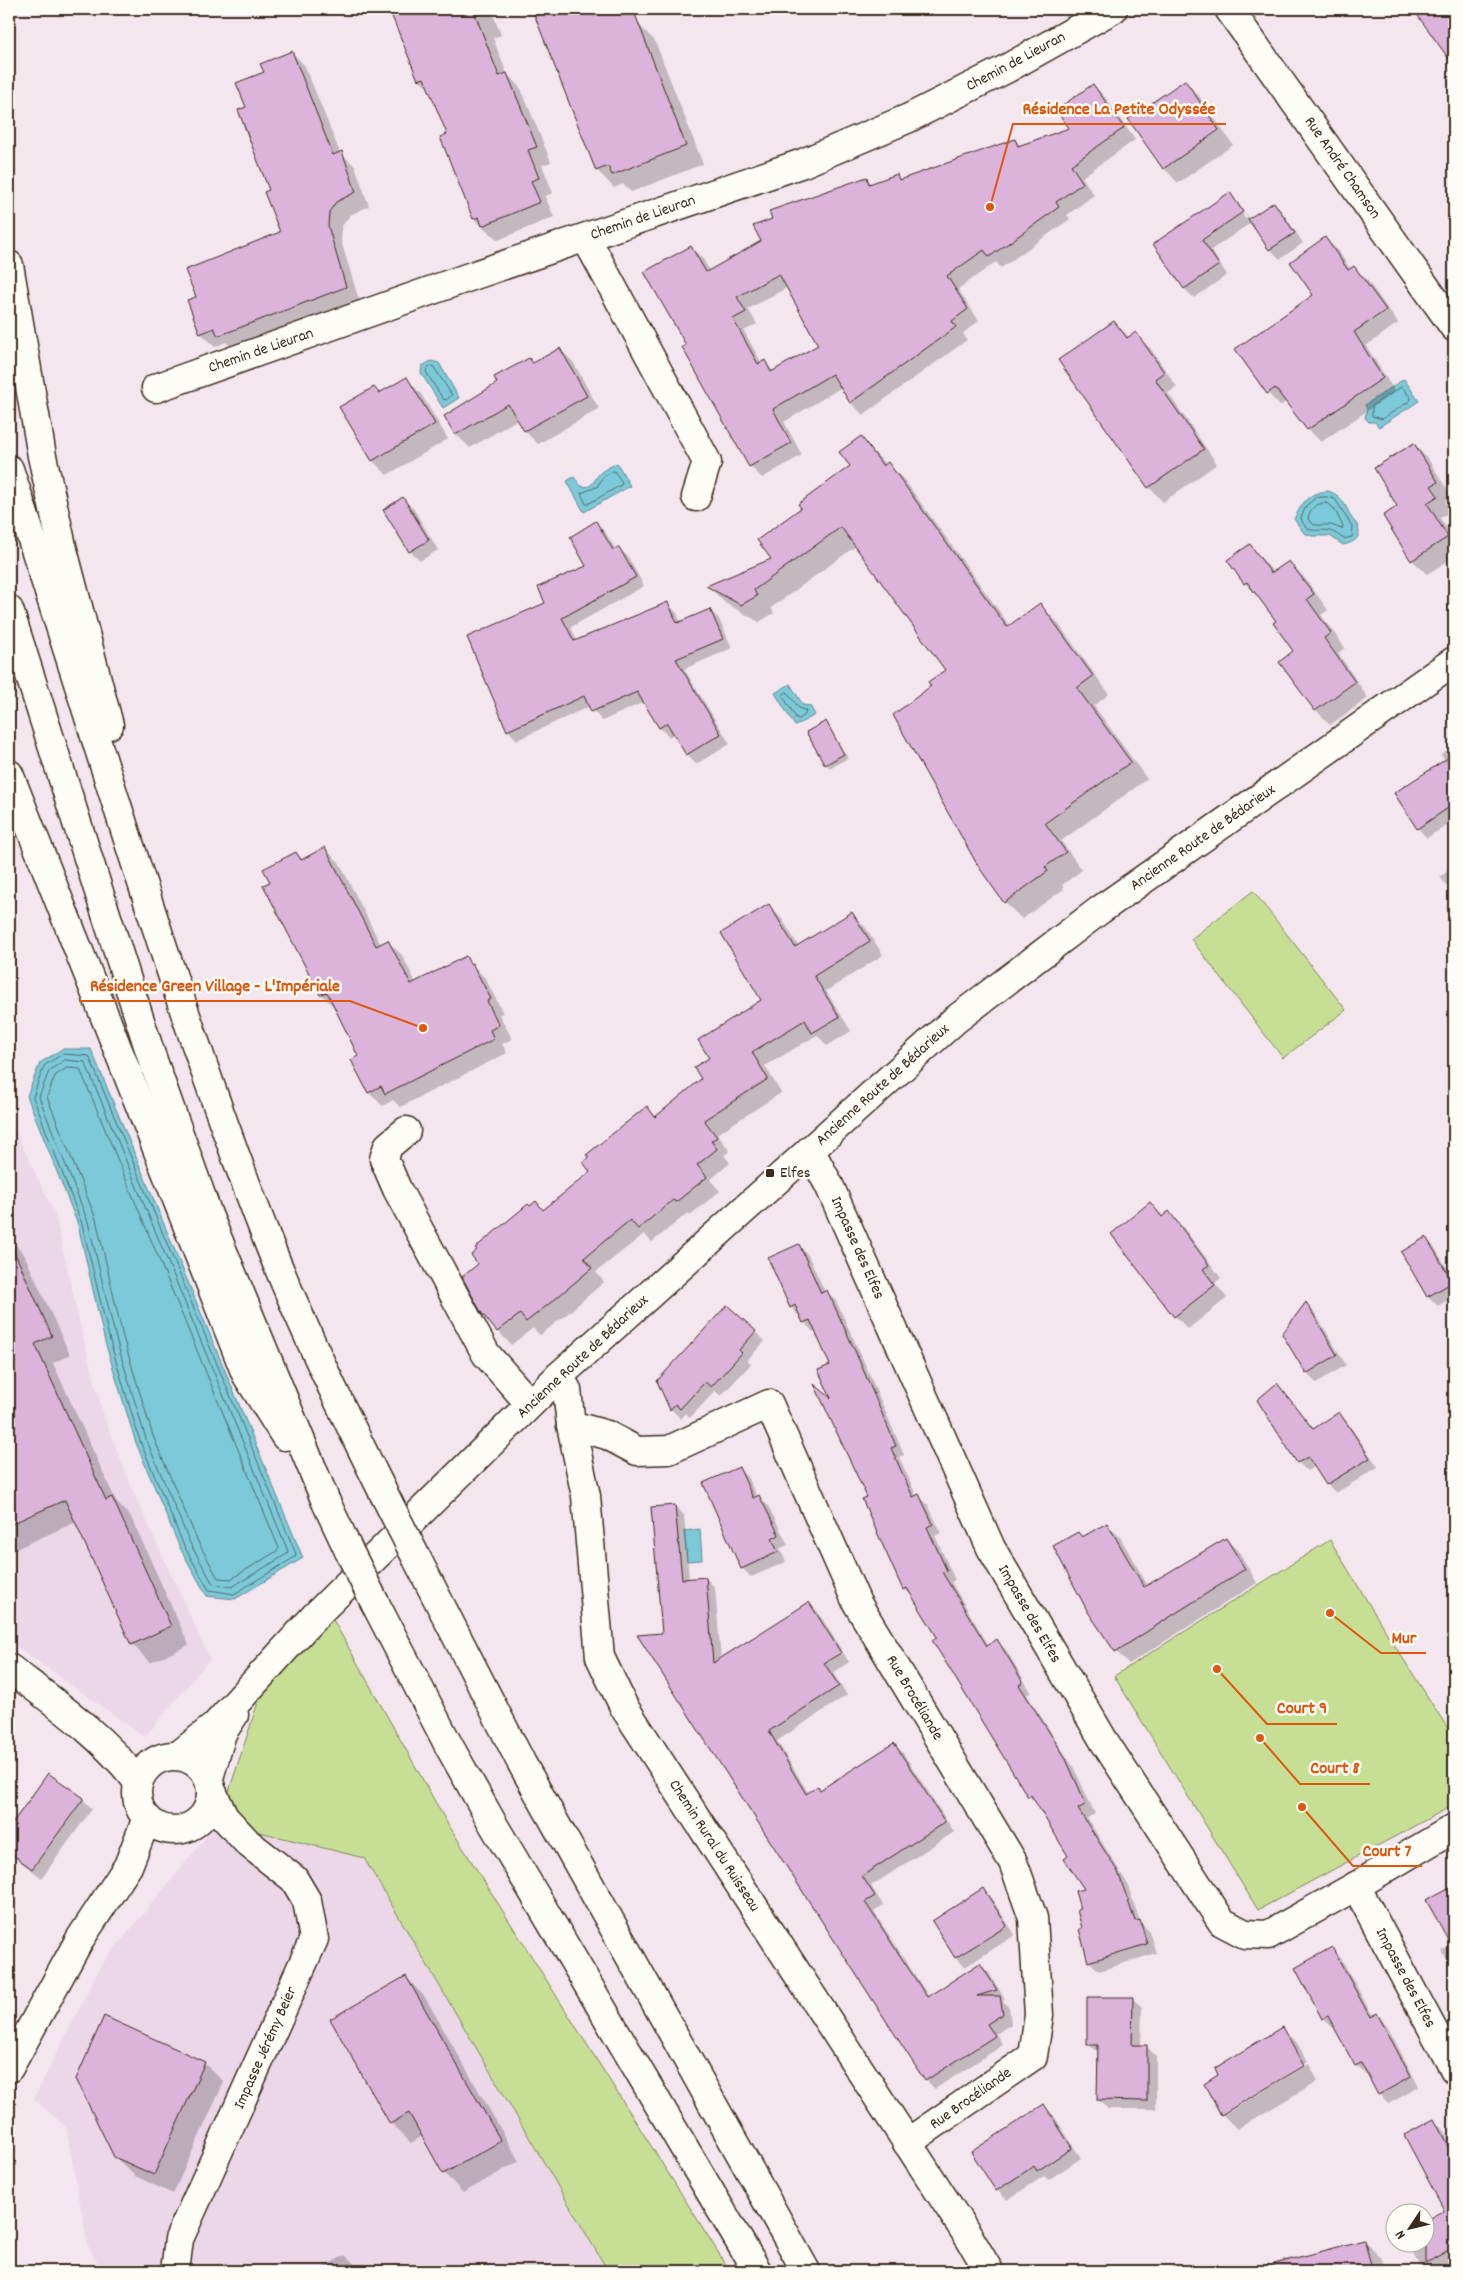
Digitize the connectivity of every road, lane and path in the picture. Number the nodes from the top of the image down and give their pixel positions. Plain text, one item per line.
1 (1113, 9) edge
2 (1229, 9) edge
3 (586, 238) junction
4 (9, 265) edge
5 (1454, 326) edge
6 (156, 388) dead end
7 (9, 469) edge
8 (696, 496) dead end
9 (9, 610) edge
10 (1454, 661) edge
11 (9, 774) edge
12 (126, 832) junction
13 (406, 1131) dead end
14 (810, 1150) junction
15 (559, 1376) junction
16 (530, 1404) junction
17 (570, 1425) junction
18 (326, 1502) junction
19 (9, 1668) edge
20 (258, 1678) junction
21 (87, 1727) junction
22 (172, 1756) junction
23 (138, 1782) junction
24 (210, 1784) junction
25 (147, 1818) junction
26 (186, 1827) junction
27 (1454, 1828) edge
28 (248, 1843) junction
29 (128, 1866) junction
30 (1356, 1886) junction
31 (9, 2068) edge
32 (1454, 2069) edge
33 (907, 2143) junction
34 (175, 2271) edge
35 (757, 2271) edge
36 (806, 2271) edge
37 (989, 2271) edge

1 - 3 main road, Chemin de Lieuran
2 - 5 main road, Rue André Chamson
3 - 6 main road, Chemin de Lieuran
3 - 8 main road
4 - 12 main road
7 - 12 main road
9 - 18 main road
10 - 14 main road, Ancienne Route de Bédarieux
11 - 18 main road
12 - 36 main road, bridge
13 - 16 main road
14 - 15 main road, Ancienne Route de Bédarieux
14 - 30 main road, Impasse des Elfes
15 - 16 main road, Ancienne Route de Bédarieux
15 - 17 main road, Chemin Rural du Ruisseau
16 - 20 main road, Ancienne Route de Bédarieux
17 - 33 main road, Chemin Rural du Ruisseau
17 - 33 main road, Rue Brocéliande
18 - 35 main road, bridge
19 - 21 main road
20 - 22 main road, Ancienne Route de Bédarieux
20 - 24 main road, Ancienne Route de Bédarieux
21 - 22 main road
21 - 23 main road
22 - 23 main road
22 - 24 main road
23 - 25 main road
24 - 26 main road
24 - 28 main road, Impasse Jérémy Beier
25 - 26 main road
25 - 29 main road
26 - 28 main road, Impasse Jérémy Beier
26 - 29 main road
27 - 30 main road, Impasse des Elfes
28 - 34 main road, Impasse Jérémy Beier
29 - 31 main road
30 - 32 main road, Impasse des Elfes
33 - 37 main road, Chemin Rural du Ruisseau

